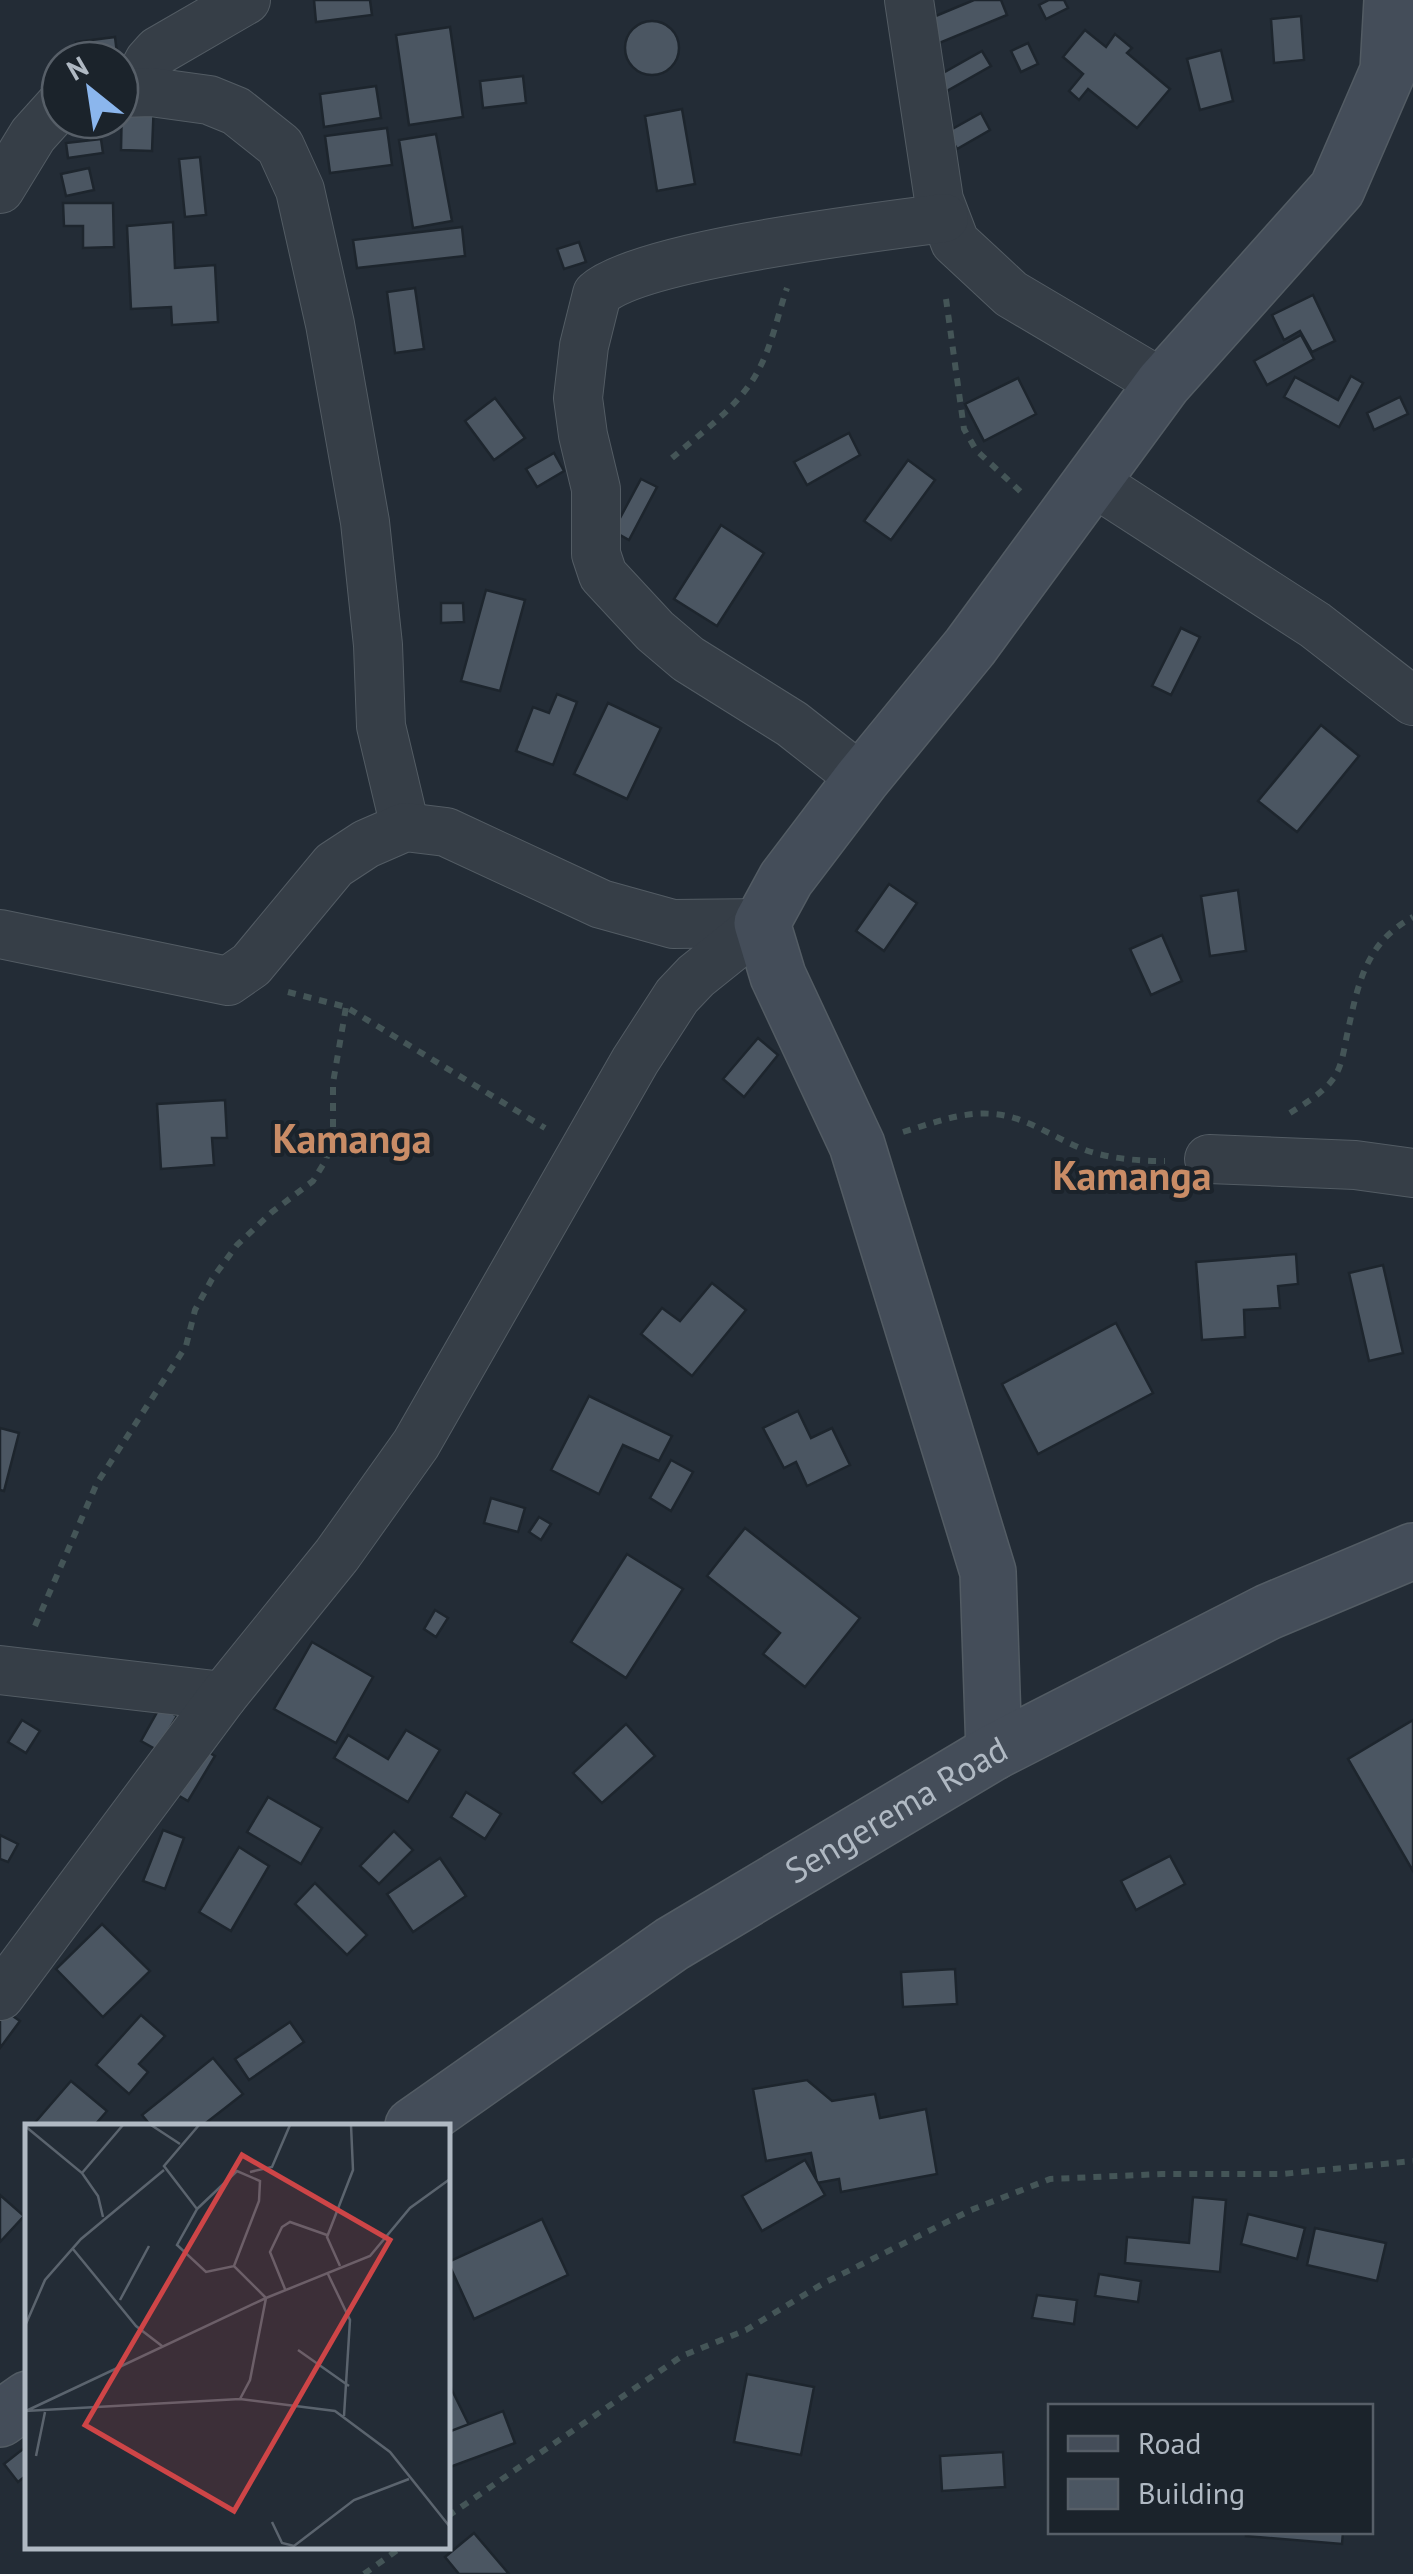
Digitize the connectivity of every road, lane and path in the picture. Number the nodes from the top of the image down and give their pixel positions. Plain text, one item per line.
1 (246, 0) edge
2 (909, 0) edge
3 (1392, 0) edge
4 (140, 72) edge
5 (140, 93) edge
6 (40, 127) edge
7 (0, 188) edge
8 (944, 218) junction
9 (796, 276) dead end
10 (1163, 384) junction
11 (672, 458) dead end
12 (1092, 481) junction
13 (1058, 528) junction
14 (1413, 701) edge
15 (862, 779) junction
16 (404, 827) junction
17 (1413, 917) edge
18 (762, 923) junction
19 (0, 934) edge
20 (228, 981) junction
21 (346, 1007) junction
22 (1282, 1118) dead end
23 (856, 1145) junction
24 (585, 1152) junction
25 (1209, 1160) joint
26 (1413, 1174) edge
27 (1413, 1551) edge
28 (8, 1672) edge
29 (223, 1696) junction
30 (994, 1752) junction
31 (0, 1996) edge
32 (417, 2124) edge
33 (1413, 2161) edge
34 (25, 2401) edge
35 (0, 2419) edge
36 (450, 2515) edge
37 (399, 2549) edge
38 (364, 2574) edge

1 - 4 street
2 - 8 street
3 - 10 street
5 - 16 street
6 - 7 street
8 - 10 street
8 - 13 path
8 - 15 street
9 - 11 path
10 - 12 street
12 - 13 street
12 - 14 street
13 - 15 street
15 - 18 street
16 - 18 street
16 - 20 street
17 - 22 path
18 - 23 street
18 - 24 street
19 - 20 street
20 - 21 path
21 - 24 path
21 - 28 path
23 - 25 path
23 - 30 street
24 - 29 street
25 - 26 street
27 - 30 street, Sengerema Road
28 - 29 street
29 - 31 street
30 - 32 street, Sengerema Road
33 - 36 path
34 - 35 street
37 - 38 path

